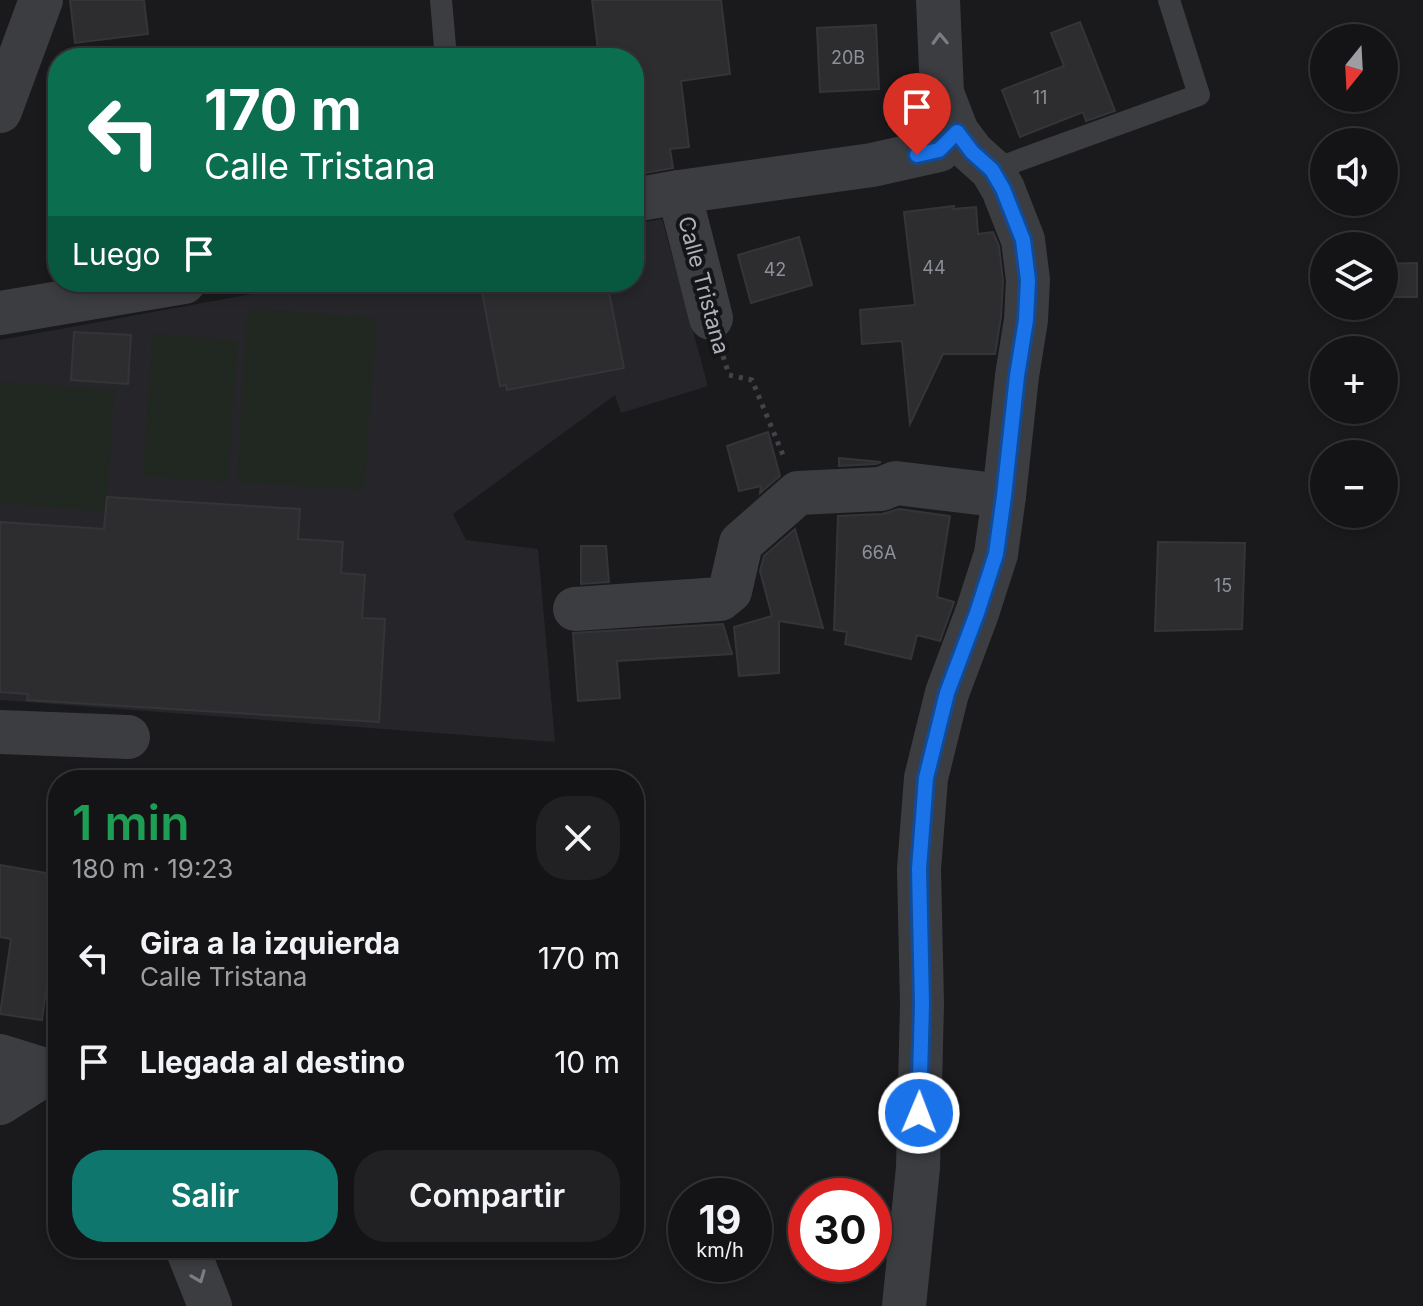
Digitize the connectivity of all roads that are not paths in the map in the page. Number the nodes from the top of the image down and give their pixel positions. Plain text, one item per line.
1 (41, 0) edge
2 (441, 0) edge
3 (938, 0) edge
4 (1169, 0) edge
5 (445, 48) edge
6 (0, 111) edge
7 (957, 132) junction
8 (992, 170) junction
9 (679, 192) junction
10 (644, 198) edge
11 (125, 292) edge
12 (0, 313) edge
13 (711, 318) road end
14 (1004, 496) junction
15 (575, 609) dead end
16 (0, 732) edge
17 (128, 737) dead end
18 (0, 1056) edge
19 (48, 1068) edge
20 (48, 1074) edge
21 (0, 1103) edge
22 (191, 1258) edge
23 (210, 1306) edge
24 (904, 1306) edge

1 - 6 street
2 - 5 lane
7 -> 3 street
4 - 8 lane
7 - 8 street
7 - 9 street, Calle Tristana
8 - 14 street
9 - 10 street, Calle Tristana
9 - 13 street, Calle Tristana
11 - 12 street
14 - 15 street
14 - 24 street
16 - 17 street
18 - 19 street
20 - 21 street
22 -> 23 street

